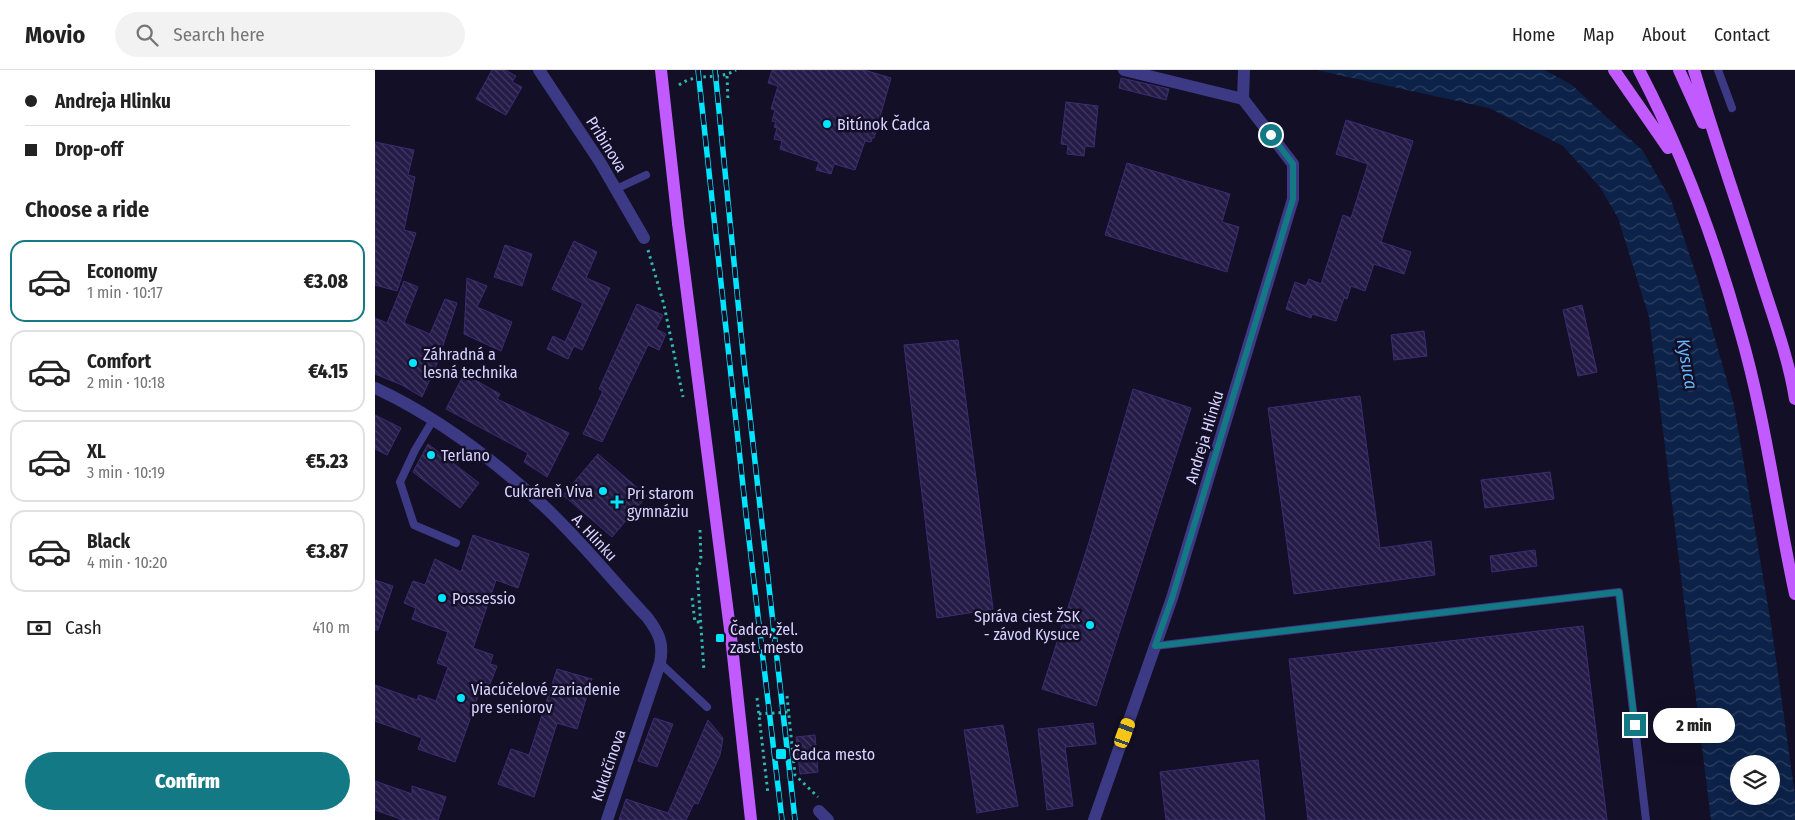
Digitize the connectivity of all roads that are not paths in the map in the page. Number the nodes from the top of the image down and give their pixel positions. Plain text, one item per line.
1 (539, 70) edge
2 (661, 70) edge
3 (1125, 70) edge
4 (1614, 70) edge
5 (1639, 70) edge
6 (1679, 70) edge
7 (1694, 70) edge
8 (1719, 70) edge
9 (1244, 75) edge
10 (1243, 99) junction
11 (1732, 108) dead end
12 (1723, 166) junction
13 (646, 175) dead end
14 (1687, 175) junction
15 (616, 189) junction
16 (644, 238) road end
17 (1791, 374) junction
18 (375, 388) edge
19 (1795, 394) edge
20 (1795, 399) edge
21 (433, 420) junction
22 (456, 543) dead end
23 (1795, 594) edge
24 (1155, 646) junction
25 (660, 663) junction
26 (707, 707) dead end
27 (607, 820) edge
28 (751, 820) edge
29 (1094, 820) edge
30 (1646, 820) edge

1 - 15 street, Pribinova
2 - 28 main road, bridge
3 - 10 street
4 - 14 main road
5 - 14 main road
6 - 12 main road
7 - 12 main road
8 - 11 lane
9 - 10 street
10 - 24 street, Andreja Hlinku
12 - 17 main road
13 - 15 lane
14 - 23 main road
15 - 16 street, Pribinova
17 - 19 lane
17 - 20 main road
18 - 21 street, A. Hlinku
21 - 22 lane
21 - 25 street, A. Hlinku
24 - 29 street, Andreja Hlinku
24 - 30 lane
25 - 26 lane
25 - 27 street, Kukučínova

